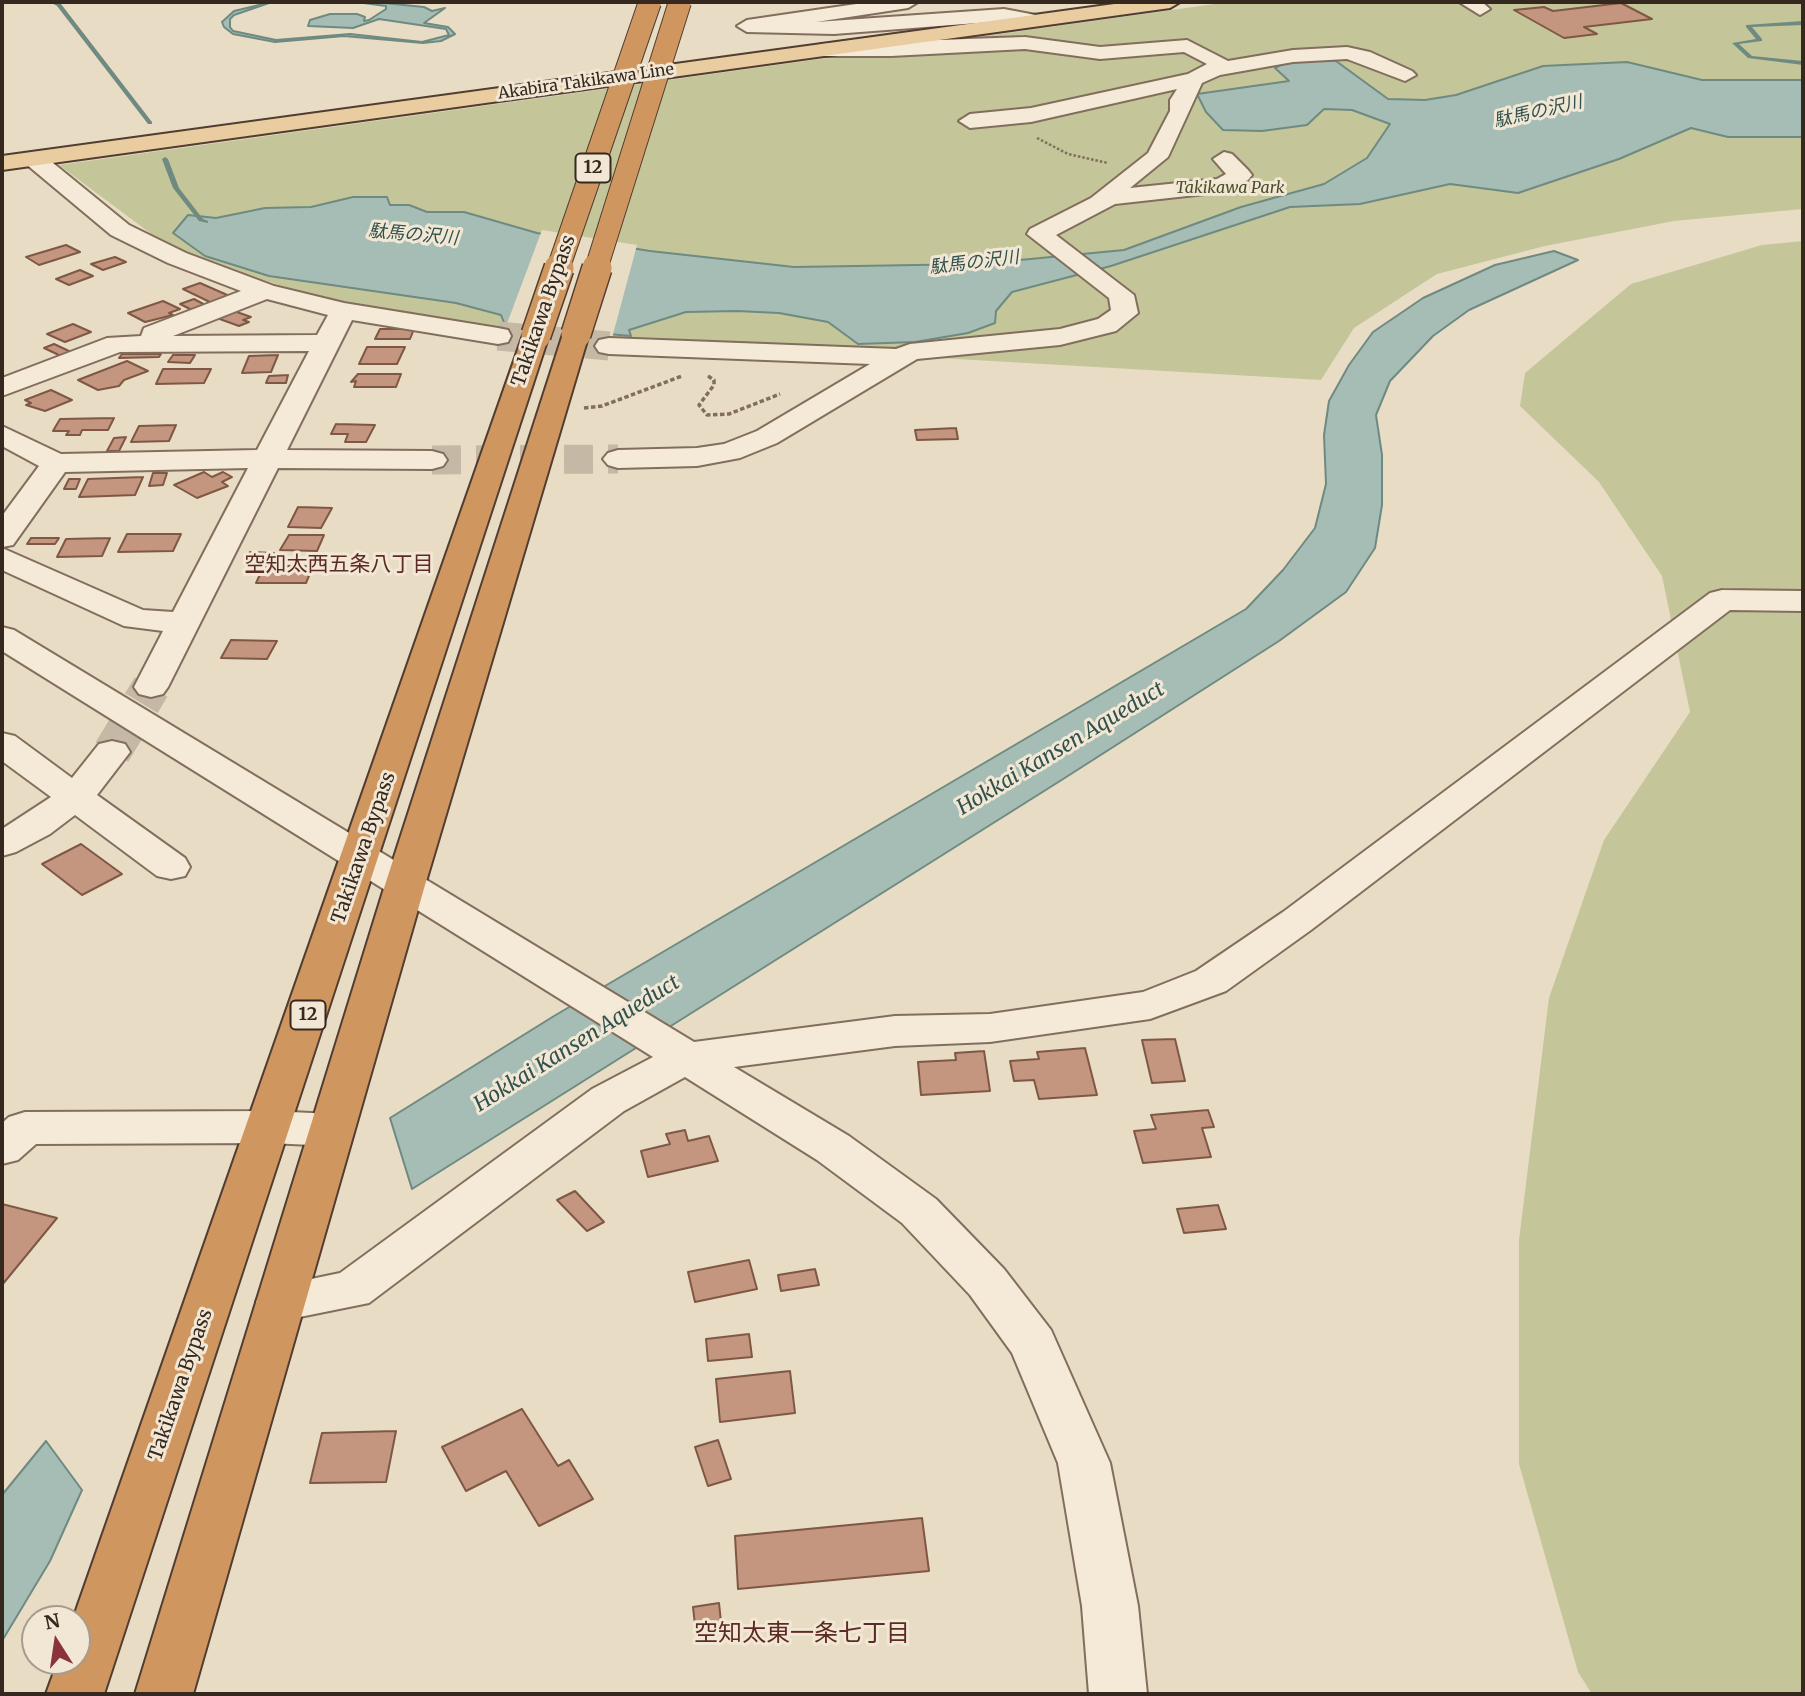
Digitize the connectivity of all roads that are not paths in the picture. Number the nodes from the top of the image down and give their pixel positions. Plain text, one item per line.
1 (650, 2) edge
2 (680, 2) edge
3 (908, 2) edge
4 (1170, 2) edge
5 (1034, 20) junction
6 (821, 50) junction
7 (1215, 70) junction
8 (1405, 75) dead end
9 (1194, 79) junction
10 (970, 121) dead end
11 (34, 159) junction
12 (1224, 159) dead end
13 (2, 163) edge
14 (1098, 202) junction
15 (265, 291) junction
16 (343, 311) junction
17 (517, 335) junction
18 (593, 340) junction
19 (326, 343) junction
20 (117, 344) junction
21 (900, 357) junction
22 (2, 388) edge
23 (2, 435) edge
24 (266, 459) junction
25 (618, 459) tunnel mouth
26 (432, 460) tunnel mouth
27 (56, 463) junction
28 (2, 538) edge
29 (2, 558) edge
30 (1803, 601) edge
31 (182, 623) junction
32 (2, 637) edge
33 (151, 687) tunnel mouth
34 (2, 744) edge
35 (112, 752) tunnel mouth
36 (76, 797) junction
37 (2, 844) edge
38 (361, 858) junction
39 (171, 867) dead end
40 (405, 885) junction
41 (673, 1050) junction
42 (270, 1127) junction
43 (332, 1130) junction
44 (2, 1148) edge
45 (280, 1302) junction
46 (75, 1694) edge
47 (164, 1694) edge
48 (1118, 1694) edge

1 - 17 highway, Takikawa Bypass / 12, bridge
2 - 18 highway, Takikawa Bypass / 12, bridge
3 - 5 street
4 - 5 main road, Akabira Takikawa Line
5 - 6 main road, Akabira Takikawa Line
6 - 7 street
6 - 11 main road, Akabira Takikawa Line
7 - 8 street
7 - 9 street
9 - 10 street
9 - 14 street
11 - 13 main road, Akabira Takikawa Line
11 - 15 street
12 - 14 street
14 - 21 street
15 - 16 street
15 - 20 street
16 - 17 street
16 - 19 street
17 - 38 highway, Takikawa Bypass / 12
18 - 21 street
18 - 40 highway, Takikawa Bypass / 12
19 - 20 street
19 - 24 street
20 - 22 street
21 - 25 street
23 - 27 street
24 - 26 street
24 - 27 street
24 - 31 street
27 - 28 street
29 - 31 street
30 - 41 street
31 - 33 street
32 - 38 street
34 - 36 street
35 - 36 street
36 - 37 street
36 - 39 street
38 - 40 street
38 - 42 highway, Takikawa Bypass / 12
40 - 41 street
40 - 43 highway, Takikawa Bypass / 12
41 - 45 street
41 - 48 street
42 - 43 street
42 - 44 street
42 - 46 highway, Takikawa Bypass / 12
43 - 45 highway, Takikawa Bypass / 12
45 - 47 highway, Takikawa Bypass / 12

